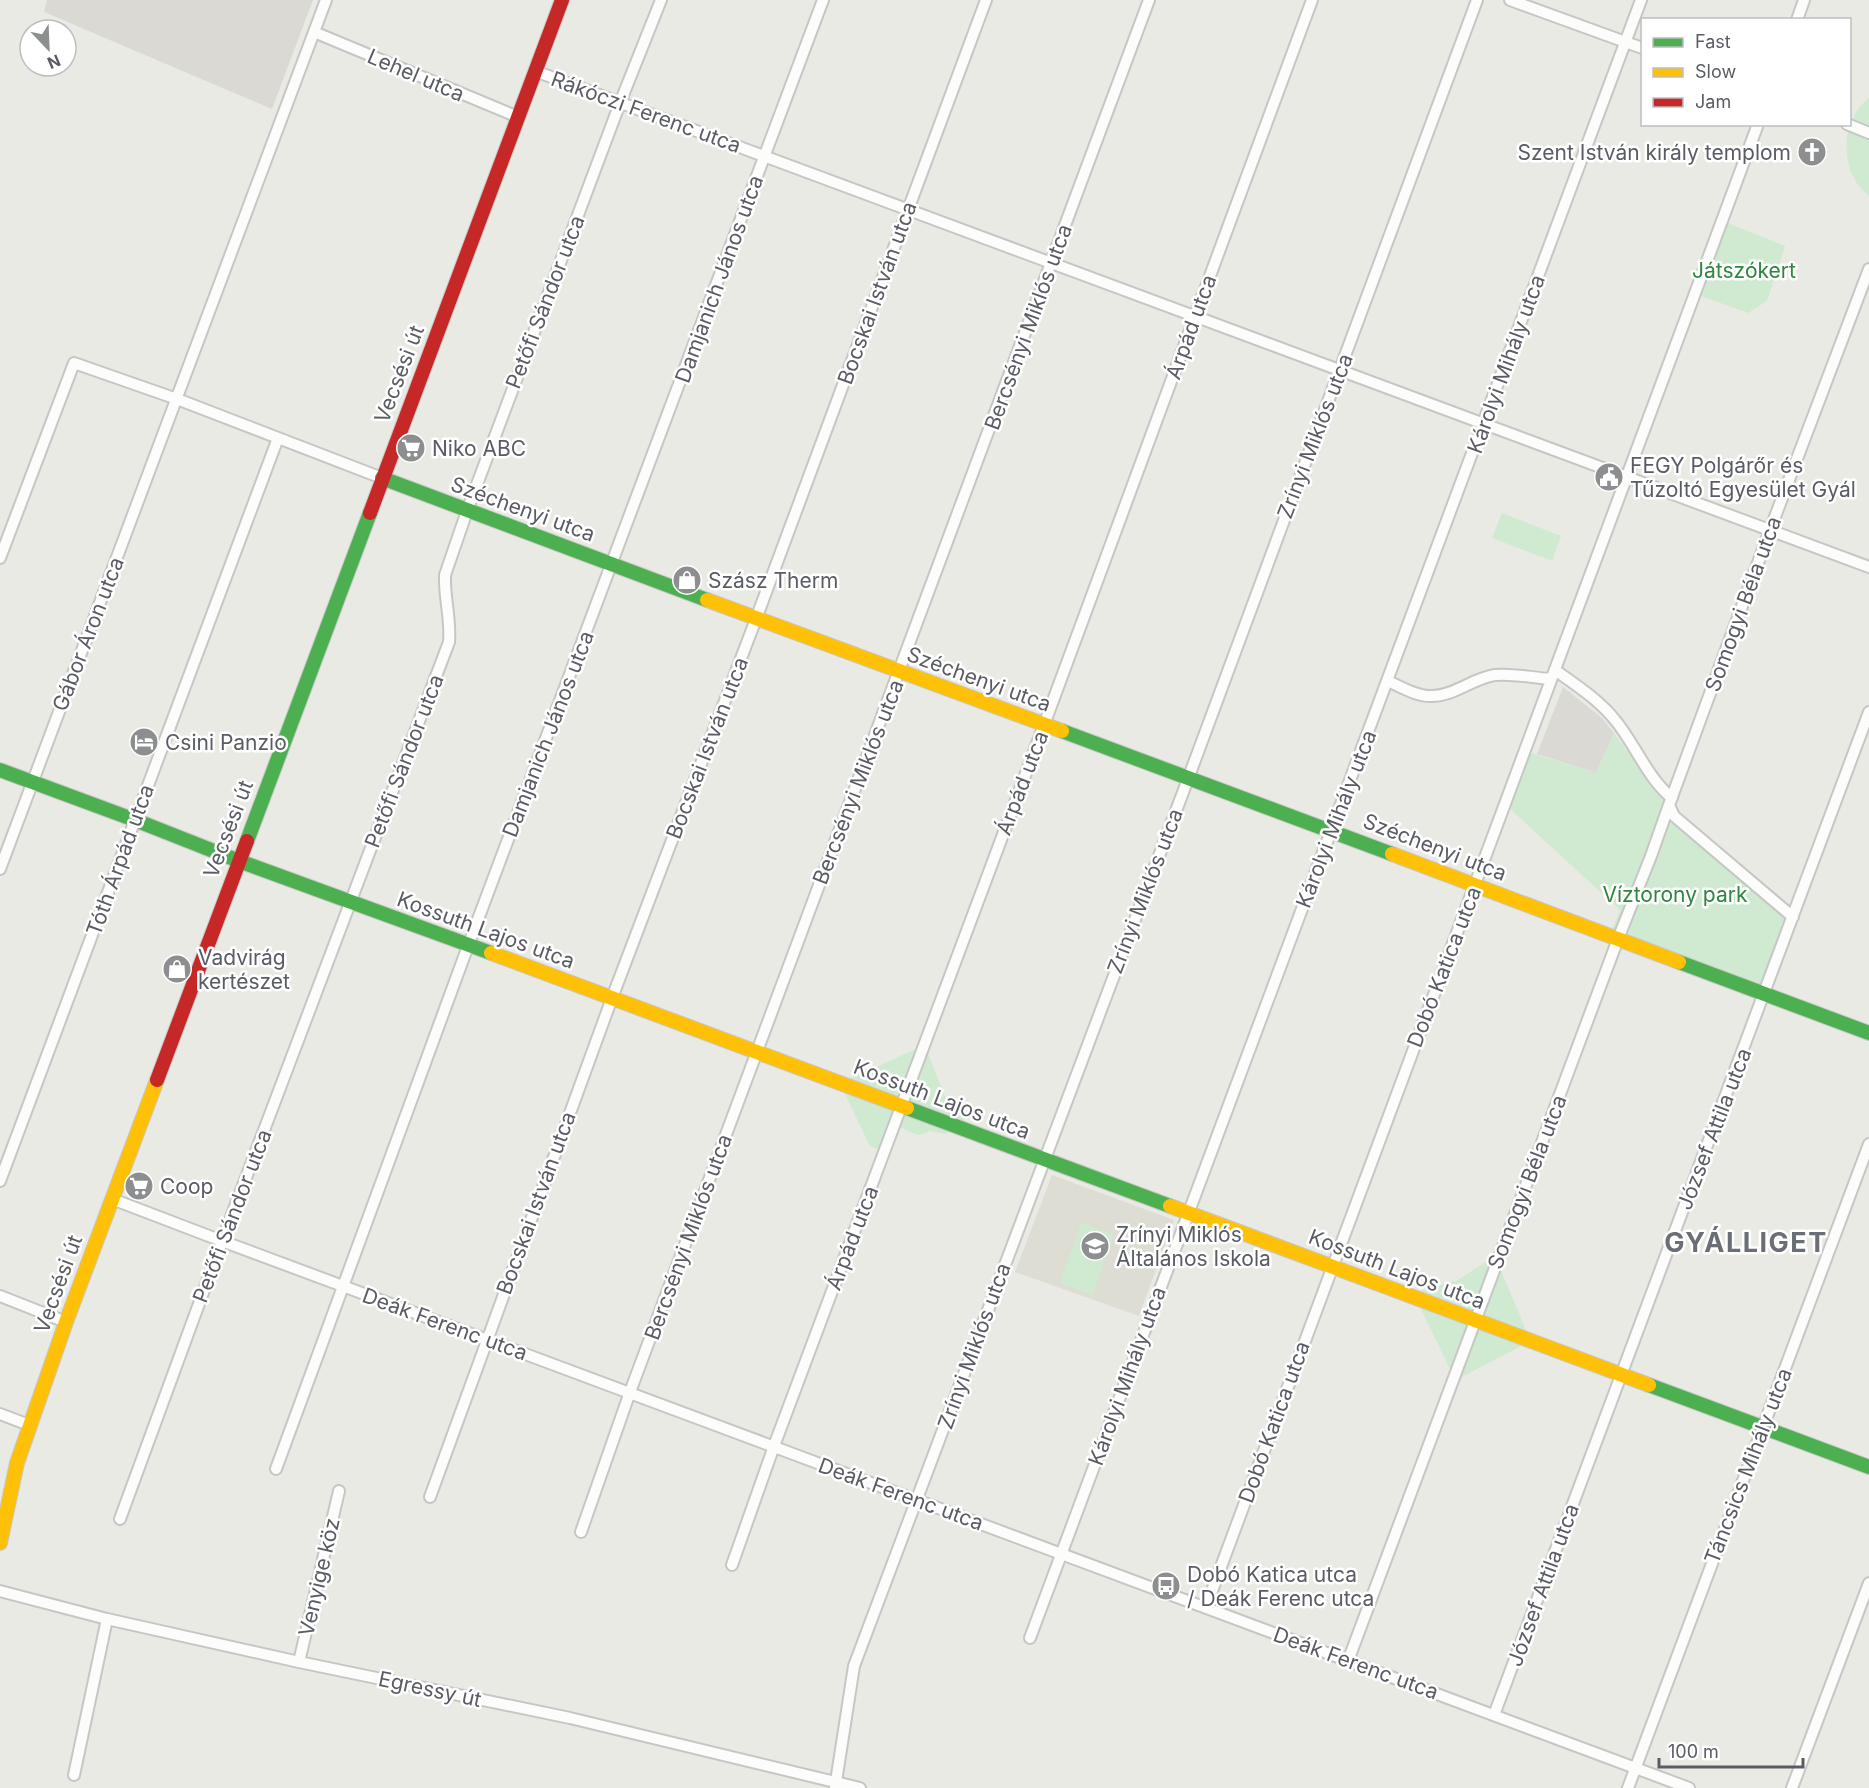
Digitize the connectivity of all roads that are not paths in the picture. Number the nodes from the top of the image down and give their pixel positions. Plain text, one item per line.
1 (326, 0) edge
2 (562, 0) edge
3 (661, 0) edge
4 (823, 0) edge
5 (986, 0) edge
6 (1149, 0) edge
7 (1312, 0) edge
8 (1477, 0) edge
9 (1510, 0) edge
10 (1641, 0) edge
11 (1804, 0) edge
12 (1798, 18) edge
13 (314, 32) junction
14 (1625, 42) junction
15 (1641, 48) edge
16 (535, 71) junction
17 (620, 103) junction
18 (518, 117) junction
19 (1757, 126) edge
20 (1851, 126) edge
21 (1869, 133) edge
22 (765, 156) junction
23 (908, 210) junction
24 (1052, 263) junction
25 (1869, 269) edge
26 (1195, 316) junction
27 (1340, 370) junction
28 (177, 399) junction
29 (1484, 423) junction
30 (278, 438) junction
31 (1626, 477) junction
32 (382, 478) junction
33 (467, 511) junction
34 (1770, 530) junction
35 (0, 558) edge
36 (612, 565) junction
37 (1869, 567) edge
38 (756, 619) junction
39 (899, 672) junction
40 (1553, 675) junction
41 (1388, 681) junction
42 (1869, 712) edge
43 (1044, 725) junction
44 (0, 770) edge
45 (1188, 779) junction
46 (32, 782) junction
47 (1670, 804) junction
48 (135, 820) junction
49 (1332, 831) junction
50 (239, 861) junction
51 (0, 869) edge
52 (1476, 885) junction
53 (350, 902) junction
54 (1793, 917) junction
55 (1618, 939) junction
56 (468, 946) junction
57 (1764, 994) junction
58 (612, 998) junction
59 (1869, 1033) edge
60 (757, 1052) junction
61 (901, 1106) junction
62 (1869, 1144) edge
63 (1043, 1160) junction
64 (0, 1181) edge
65 (112, 1199) junction
66 (1188, 1213) junction
67 (222, 1241) junction
68 (1331, 1267) junction
69 (342, 1286) junction
70 (0, 1296) edge
71 (1475, 1320) junction
72 (66, 1322) junction
73 (486, 1340) junction
74 (1621, 1374) junction
75 (630, 1392) junction
76 (0, 1414) edge
77 (29, 1425) junction
78 (1763, 1426) junction
79 (774, 1446) junction
80 (1869, 1467) edge
81 (276, 1469) dead end
82 (339, 1491) dead end
83 (430, 1497) dead end
84 (917, 1500) junction
85 (120, 1519) dead end
86 (581, 1532) dead end
87 (0, 1543) edge
88 (1061, 1554) junction
89 (732, 1565) dead end
90 (1869, 1583) edge
91 (0, 1591) edge
92 (1206, 1607) junction
93 (107, 1619) junction
94 (1030, 1638) dead end
95 (1348, 1661) junction
96 (299, 1662) junction
97 (1494, 1715) junction
98 (1635, 1768) junction
99 (74, 1775) dead end
100 (835, 1785) edge
101 (860, 1788) edge
102 (1628, 1788) edge
103 (1689, 1788) edge
104 (1792, 1788) edge

1 - 13 street, Gábor Áron utca
2 - 16 street, Vecsési út
3 - 17 street, Petőfi Sándor utca
4 - 22 street, Damjanich János utca
5 - 23 street, Bocskai István utca
6 - 24 street, Bercsényi Miklós utca
7 - 26 street, Árpád utca
8 - 27 street, Zrínyi Miklós utca
9 - 14 street
10 - 14 street, Károlyi Mihály utca
11 - 12 street
13 - 18 street, Lehel utca
13 - 28 street, Gábor Áron utca
14 - 15 street
14 - 29 street, Károlyi Mihály utca
16 - 17 street, Rákóczi Ferenc utca
16 - 18 street, Vecsési út
17 - 22 street, Rákóczi Ferenc utca
17 - 33 street, Petőfi Sándor utca
18 - 32 street, Vecsési út
19 - 31 street, Dobó Katica utca
20 - 21 street
22 - 23 street, Rákóczi Ferenc utca
22 - 36 street, Damjanich János utca
23 - 24 street, Rákóczi Ferenc utca
23 - 38 street, Bocskai István utca
24 - 26 street, Rákóczi Ferenc utca
24 - 39 street, Bercsényi Miklós utca
25 - 34 street, Somogyi Béla utca
26 - 27 street, Rákóczi Ferenc utca
26 - 43 street, Árpád utca
27 - 29 street, Rákóczi Ferenc utca
27 - 45 street, Zrínyi Miklós utca
28 - 30 street, Széchenyi utca
28 - 35 street, Széchenyi utca
28 - 46 street, Gábor Áron utca
29 - 31 street, Rákóczi Ferenc utca
29 - 41 street, Károlyi Mihály utca
30 - 32 street, Széchenyi utca
30 - 48 street, Tóth Árpád utca
31 - 34 street, Rákóczi Ferenc utca
31 - 40 street, Dobó Katica utca
32 - 33 street, Széchenyi utca
32 - 50 street, Vecsési út
33 - 36 street, Széchenyi utca
33 - 53 street, Petőfi Sándor utca
34 - 37 street, Rákóczi Ferenc utca
34 - 47 street, Somogyi Béla utca
36 - 38 street, Széchenyi utca
36 - 56 street, Damjanich János utca
38 - 39 street, Széchenyi utca
38 - 58 street, Bocskai István utca
39 - 43 street, Széchenyi utca
39 - 60 street, Bercsényi Miklós utca
40 - 41 street
40 - 47 street
40 - 52 street, Dobó Katica utca
41 - 49 street, Károlyi Mihály utca
42 - 54 street, József Attila utca
43 - 45 street, Széchenyi utca
43 - 61 street, Árpád utca
44 - 46 street, Kossuth Lajos utca
45 - 49 street, Széchenyi utca
45 - 63 street, Zrínyi Miklós utca
46 - 48 street, Kossuth Lajos utca
46 - 51 street, Gábor Áron utca
47 - 54 street
47 - 55 street, Somogyi Béla utca
48 - 50 street, Kossuth Lajos utca
48 - 64 street, Tóth Árpád utca
49 - 52 street, Széchenyi utca
49 - 66 street, Károlyi Mihály utca
50 - 53 street, Kossuth Lajos utca
50 - 65 street, Vecsési út
52 - 55 street, Széchenyi utca
52 - 68 street, Dobó Katica utca
53 - 56 street, Kossuth Lajos utca
53 - 67 street, Petőfi Sándor utca
54 - 57 street, József Attila utca
55 - 57 street, Széchenyi utca
55 - 71 street, Somogyi Béla utca
56 - 58 street, Kossuth Lajos utca
56 - 69 street, Damjanich János utca
57 - 59 street, Széchenyi utca
57 - 74 street, József Attila utca
58 - 60 street, Kossuth Lajos utca
58 - 73 street, Bocskai István utca
60 - 61 street, Kossuth Lajos utca
60 - 75 street, Bercsényi Miklós utca
61 - 63 street, Kossuth Lajos utca
61 - 79 street, Árpád utca
62 - 78 street, Táncsics Mihály utca
63 - 66 street, Kossuth Lajos utca
63 - 84 street, Zrínyi Miklós utca
65 - 67 street, Deák Ferenc utca
65 - 72 street, Vecsési út
66 - 68 street, Kossuth Lajos utca
66 - 88 street, Károlyi Mihály utca
67 - 69 street, Deák Ferenc utca
67 - 85 street, Petőfi Sándor utca
68 - 71 street, Kossuth Lajos utca
68 - 92 street, Dobó Katica utca
69 - 73 street, Deák Ferenc utca
69 - 81 street, Damjanich János utca
70 - 72 street
71 - 74 street, Kossuth Lajos utca
71 - 95 street, Somogyi Béla utca
72 - 77 street, Vecsési út
73 - 75 street, Deák Ferenc utca
73 - 83 street, Bocskai István utca
74 - 78 street, Kossuth Lajos utca
74 - 97 street, József Attila utca
75 - 79 street, Deák Ferenc utca
75 - 86 street, Bercsényi Miklós utca
76 - 77 street
77 - 87 street, Vecsési út
78 - 80 street, Kossuth Lajos utca
78 - 98 street, Táncsics Mihály utca
79 - 84 street, Deák Ferenc utca
79 - 89 street, Árpád utca
82 - 96 street, Venyige köz
84 - 88 street, Deák Ferenc utca
84 - 100 street, Zrínyi Miklós utca
88 - 92 street, Deák Ferenc utca
88 - 94 street, Károlyi Mihály utca
90 - 104 street
91 - 93 street, Egressy út
92 - 95 street, Deák Ferenc utca
93 - 96 street, Egressy út
93 - 99 street
95 - 97 street, Deák Ferenc utca
96 - 100 street, Egressy út
97 - 98 street, Deák Ferenc utca
98 - 102 street, Táncsics Mihály utca
98 - 103 street, Deák Ferenc utca
100 - 101 street, Egressy út

